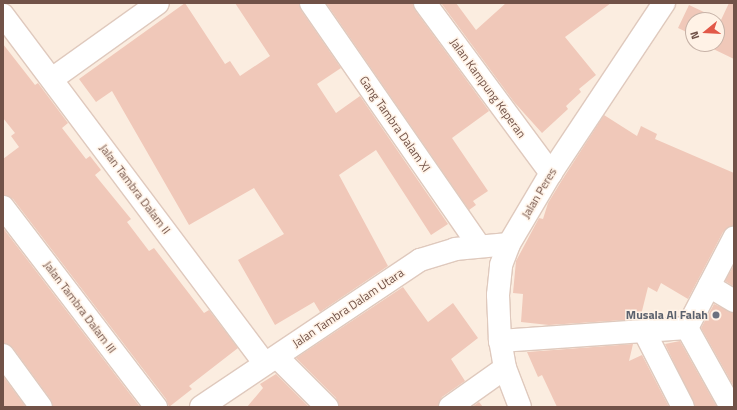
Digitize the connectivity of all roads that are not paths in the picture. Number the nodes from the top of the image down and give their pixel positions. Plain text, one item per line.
1 (158, 3) edge
2 (311, 3) edge
3 (426, 3) edge
4 (664, 3) edge
5 (3, 15) edge
6 (52, 79) junction
7 (550, 173) junction
8 (3, 207) edge
9 (734, 238) edge
10 (509, 244) junction
11 (479, 246) junction
12 (709, 286) junction
13 (734, 301) edge
14 (687, 328) junction
15 (644, 331) junction
16 (500, 341) junction
17 (3, 355) edge
18 (271, 361) junction
19 (505, 368) junction
20 (226, 400) edge
21 (41, 407) edge
22 (156, 407) edge
23 (201, 407) edge
24 (327, 407) edge
25 (450, 407) edge
26 (520, 407) edge
27 (683, 407) edge
28 (731, 407) edge

1 - 6 street
2 - 11 street, Gang Tambra Dalam XI
3 - 7 street, Jalan Kampung Keperan
4 - 7 street, Jalan Peres
5 - 6 street, Jalan Tambra Dalam II
6 - 18 street, Jalan Tambra Dalam II
7 - 10 street, Jalan Peres
8 - 22 street, Jalan Tambra Dalam III
9 - 12 street
10 - 11 street, Jalan Tambra Dalam Utara
10 - 16 street, Jalan Peres
11 - 18 street, Jalan Tambra Dalam Utara
12 - 13 street
12 - 14 street
14 - 15 street
14 - 28 street
15 - 16 street
15 - 27 street
16 - 19 street, Jalan Peres
17 - 21 street
18 - 20 street, Jalan Tambra Dalam Utara
18 - 24 street, Jalan Tambra Dalam II
19 - 25 street
19 - 26 street, Jalan Peres
20 - 23 street, Jalan Tambra Dalam Utara

